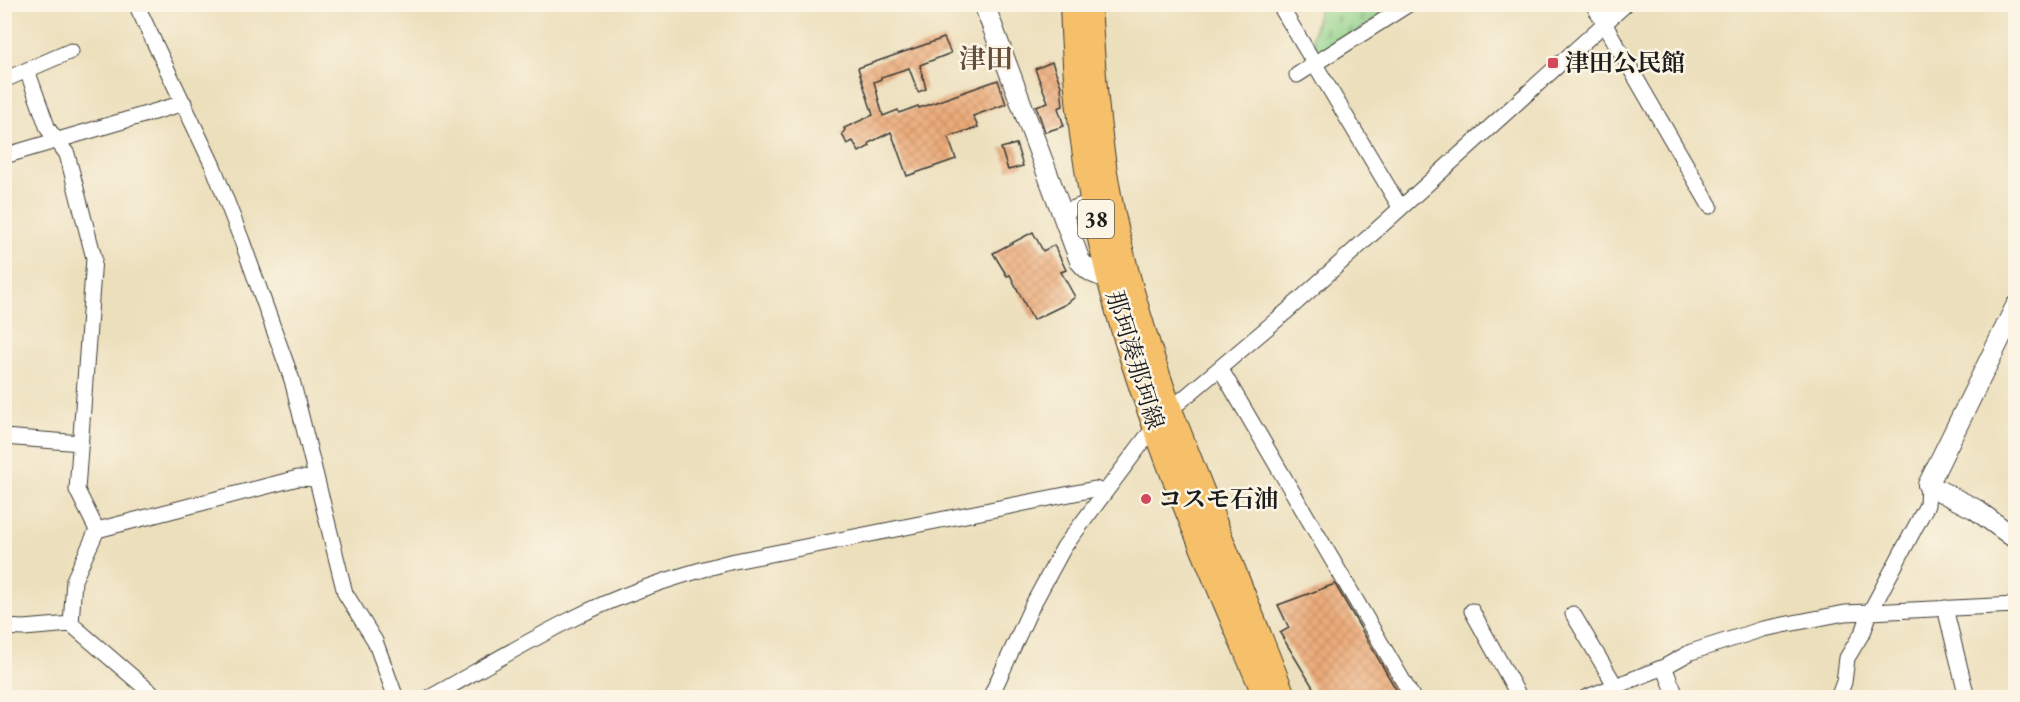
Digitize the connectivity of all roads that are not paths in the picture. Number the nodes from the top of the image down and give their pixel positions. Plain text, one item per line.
1 (136, 4) edge
2 (984, 4) edge
3 (1072, 4) edge
4 (1089, 4) edge
5 (1280, 4) edge
6 (1408, 4) edge
7 (1593, 4) edge
8 (1626, 4) edge
9 (1605, 23) junction
10 (71, 51) dead end
11 (1316, 65) junction
12 (27, 70) junction
13 (1297, 75) dead end
14 (4, 80) edge
15 (184, 103) junction
16 (57, 141) junction
17 (4, 156) edge
18 (1093, 201) junction
19 (1710, 206) dead end
20 (1400, 207) junction
21 (1061, 213) junction
22 (1109, 277) junction
23 (2016, 306) edge
24 (1220, 368) junction
25 (1162, 418) junction
26 (4, 437) edge
27 (81, 443) junction
28 (316, 479) junction
29 (1928, 485) junction
30 (1104, 492) junction
31 (97, 530) junction
32 (2016, 539) edge
33 (2016, 605) edge
34 (1945, 608) junction
35 (1472, 611) dead end
36 (1870, 612) junction
37 (1573, 614) dead end
38 (71, 624) junction
39 (4, 627) edge
40 (1664, 667) junction
41 (1615, 685) junction
42 (1965, 689) dead end
43 (157, 698) edge
44 (396, 698) edge
45 (429, 698) edge
46 (990, 698) edge
47 (1266, 698) edge
48 (1284, 698) edge
49 (1413, 698) edge
50 (1520, 698) edge
51 (1585, 698) edge
52 (1677, 698) edge
53 (1838, 698) edge

1 - 15 street
2 - 21 street
3 - 18 main road, 那珂湊那珂線 / 38
4 - 25 main road, 那珂湊那珂線 / 38
5 - 11 street
6 - 11 street
7 - 9 street
8 - 9 street
9 - 19 street
9 - 20 street
10 - 12 street
11 - 13 street
11 - 20 street
12 - 14 street
12 - 16 street
15 - 16 street
15 - 28 street
16 - 17 street
16 - 27 street
18 - 21 street
18 - 22 main road, 那珂湊那珂線 / 38
20 - 24 street
21 - 22 street
22 - 25 main road, 那珂湊那珂線 / 38
23 - 29 street
24 - 25 street
24 - 49 street
25 - 30 street
25 - 47 main road, 那珂湊那珂線 / 38
25 - 48 main road, 那珂湊那珂線 / 38
26 - 27 street
27 - 31 street
28 - 31 street
28 - 44 street
29 - 32 street
29 - 36 street
30 - 45 street
30 - 46 street
31 - 38 street
33 - 34 street
34 - 36 street
34 - 42 street
35 - 50 street
36 - 40 street
36 - 53 street
37 - 41 street
38 - 39 street
38 - 43 street
40 - 41 street
40 - 52 street
41 - 51 street

